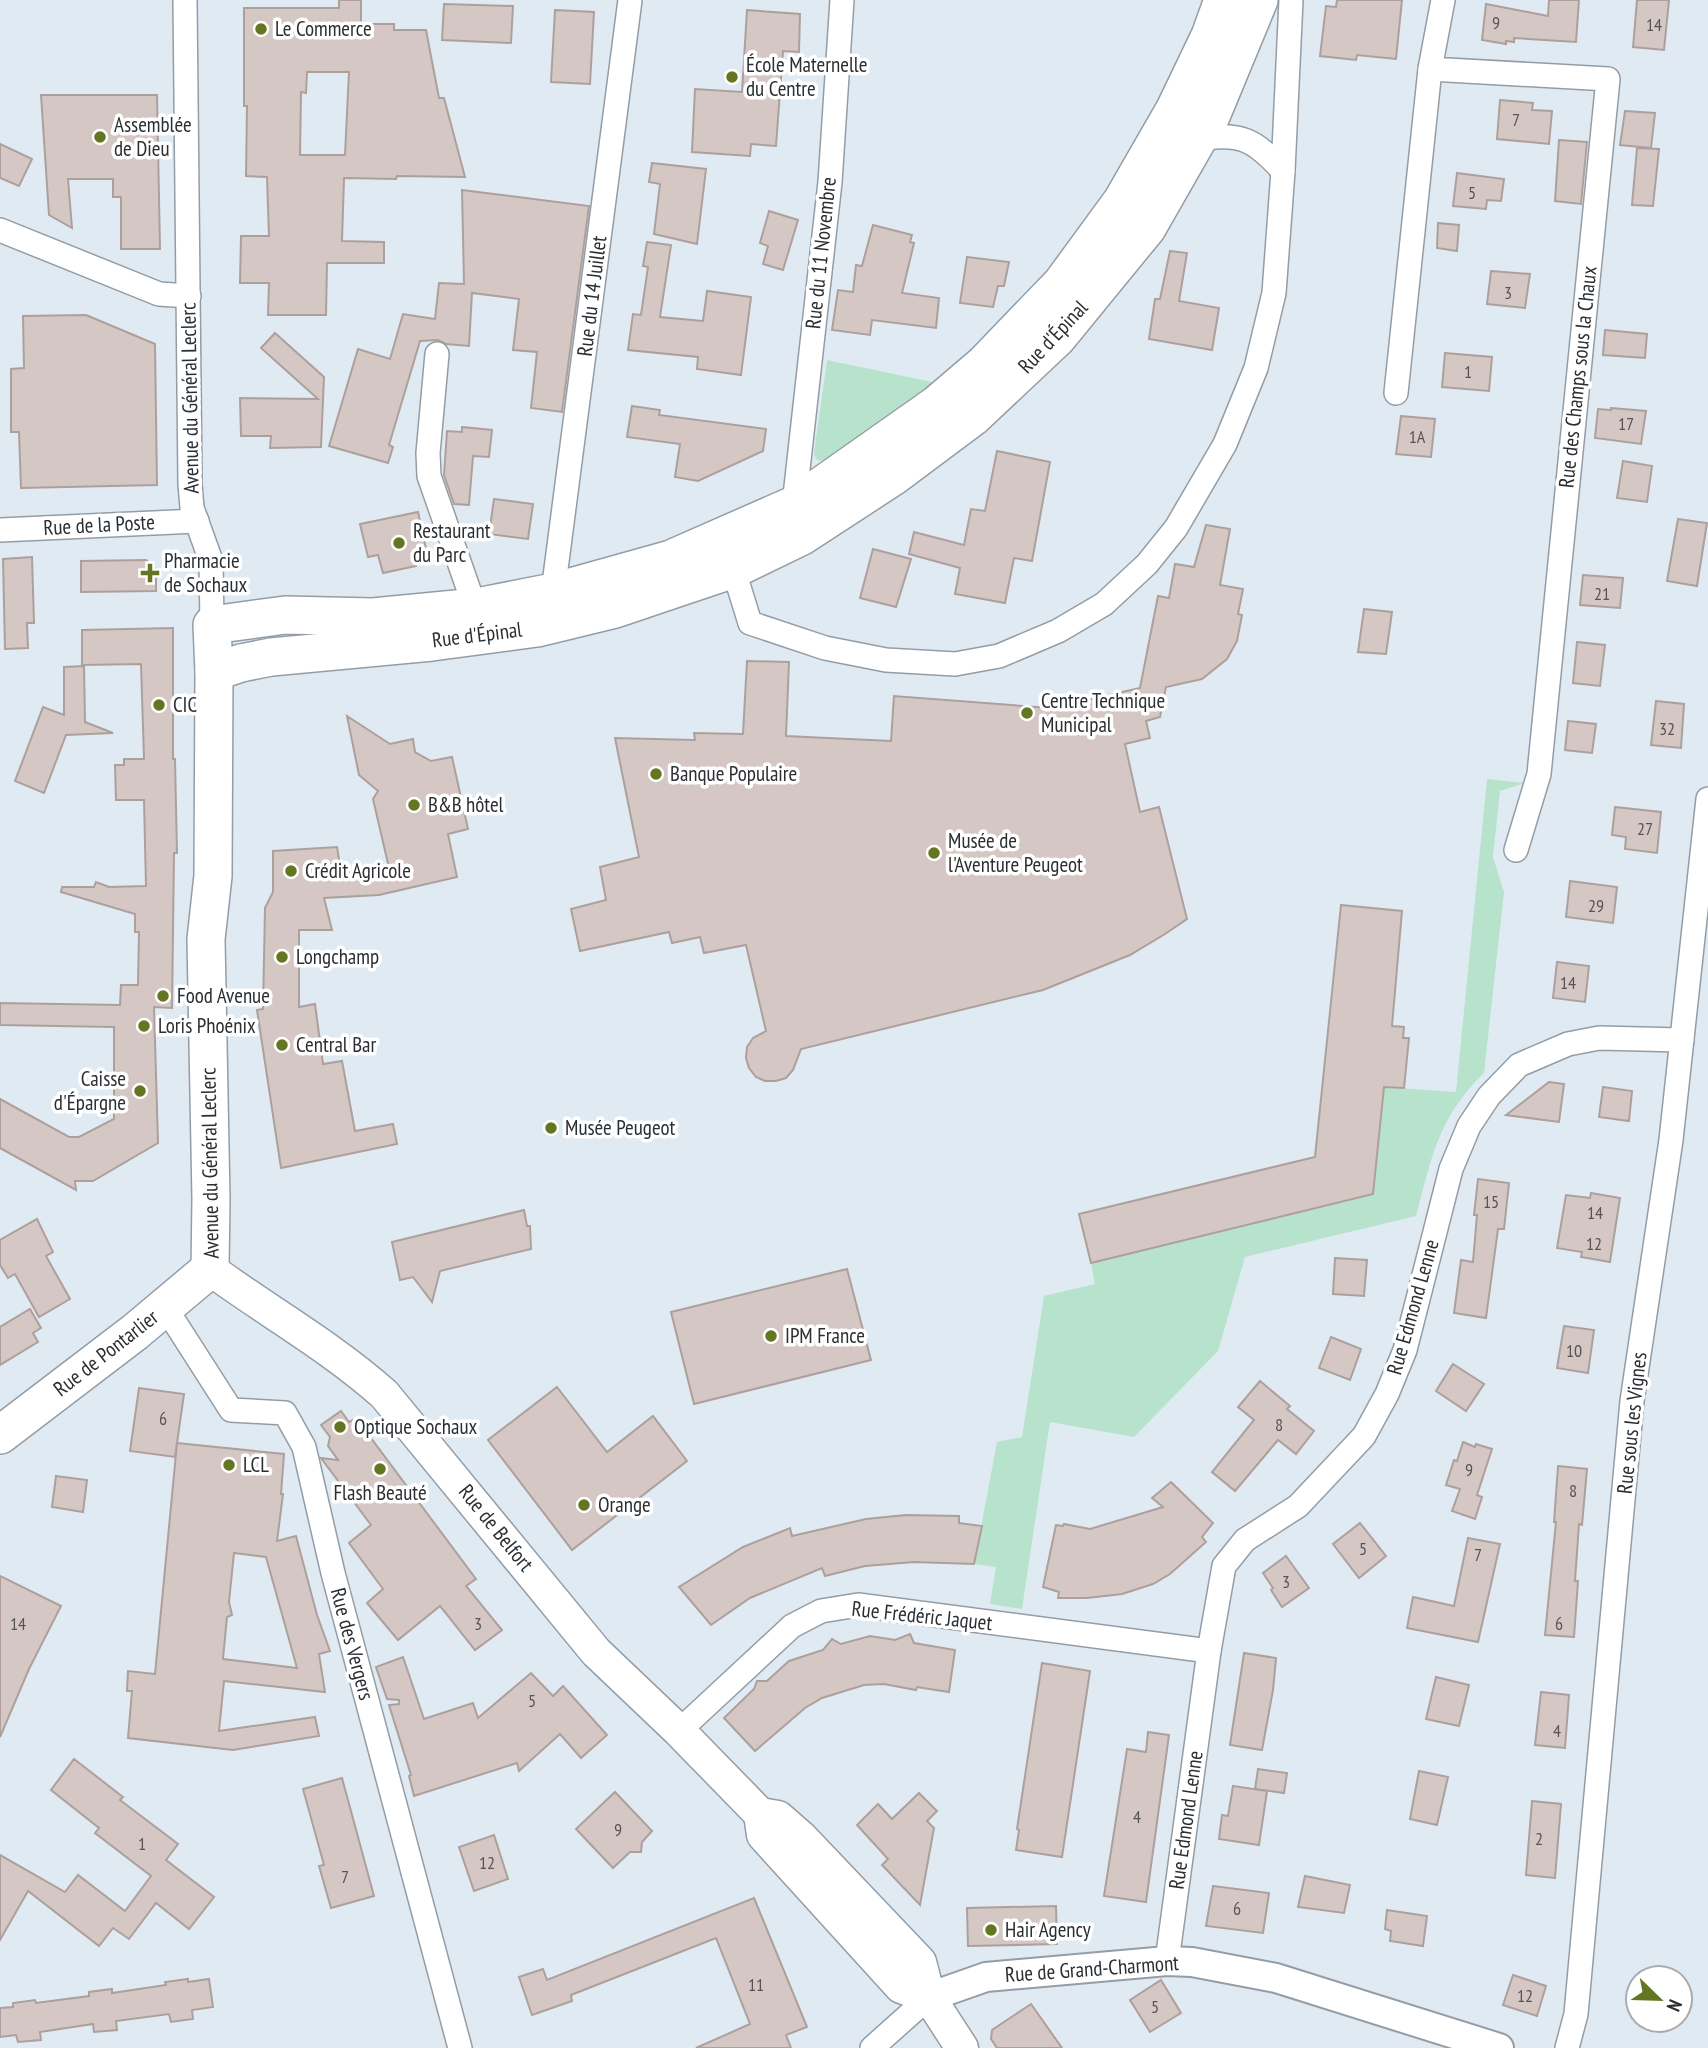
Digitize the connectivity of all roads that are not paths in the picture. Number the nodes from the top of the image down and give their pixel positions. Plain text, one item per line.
1 (185, 0) edge
2 (630, 0) edge
3 (842, 0) edge
4 (1223, 0) edge
5 (1259, 0) edge
6 (1292, 0) edge
7 (1443, 0) edge
8 (1430, 69) junction
9 (1199, 139) junction
10 (1283, 171) junction
11 (0, 230) edge
12 (189, 296) junction
13 (437, 354) dead end
14 (1395, 393) dead end
15 (797, 520) junction
16 (197, 521) junction
17 (0, 530) edge
18 (729, 552) junction
19 (553, 592) junction
20 (480, 621) junction
21 (212, 625) junction
22 (214, 672) junction
23 (1707, 809) edge
24 (1516, 850) dead end
25 (1682, 1040) junction
26 (210, 1269) junction
27 (165, 1307) junction
28 (0, 1435) edge
29 (1209, 1651) junction
30 (679, 1731) junction
31 (1167, 1961) junction
32 (929, 1997) junction
33 (460, 2048) edge
34 (872, 2048) edge
35 (962, 2048) edge
36 (1499, 2048) edge
37 (1567, 2048) edge

1 - 12 street, Avenue du Général Leclerc
2 - 19 street, Rue du 14 Juillet
3 - 15 street, Rue du 11 Novembre
4 - 15 main road, Rue d'Épinal
5 - 9 main road, Rue d'Épinal
6 - 10 street
7 - 8 street
8 - 14 street
8 - 24 street, Rue des Champs sous la Chaux
9 - 10 street
9 - 15 main road, Rue d'Épinal
10 - 18 street
11 - 12 street
12 - 16 street, Avenue du Général Leclerc
13 - 20 street
15 - 18 main road, Rue d'Épinal
16 - 17 street, Rue de la Poste
16 - 21 street, Avenue du Général Leclerc
18 - 19 main road, Rue d'Épinal
18 - 20 main road, Rue d'Épinal
19 - 20 main road, Rue d'Épinal
20 - 21 main road, Rue d'Épinal
20 - 22 main road, Rue d'Épinal
21 - 22 main road, Avenue du Général Leclerc
22 - 26 main road, Avenue du Général Leclerc
23 - 25 street, Rue sous les Vignes
25 - 29 street, Rue Edmond Lenne
25 - 37 street, Rue sous les Vignes
26 - 27 main road, Rue de Pontarlier
26 - 30 main road, Rue de Belfort
27 - 28 main road, Rue de Pontarlier
27 - 33 street, Rue des Vergers
29 - 30 street, Rue Frédéric Jaquet
29 - 31 street, Rue Edmond Lenne
30 - 32 main road, Rue de Belfort
31 - 32 street, Rue de Grand-Charmont
31 - 36 street, Rue de Grand-Charmont
32 - 34 street
32 - 35 main road

